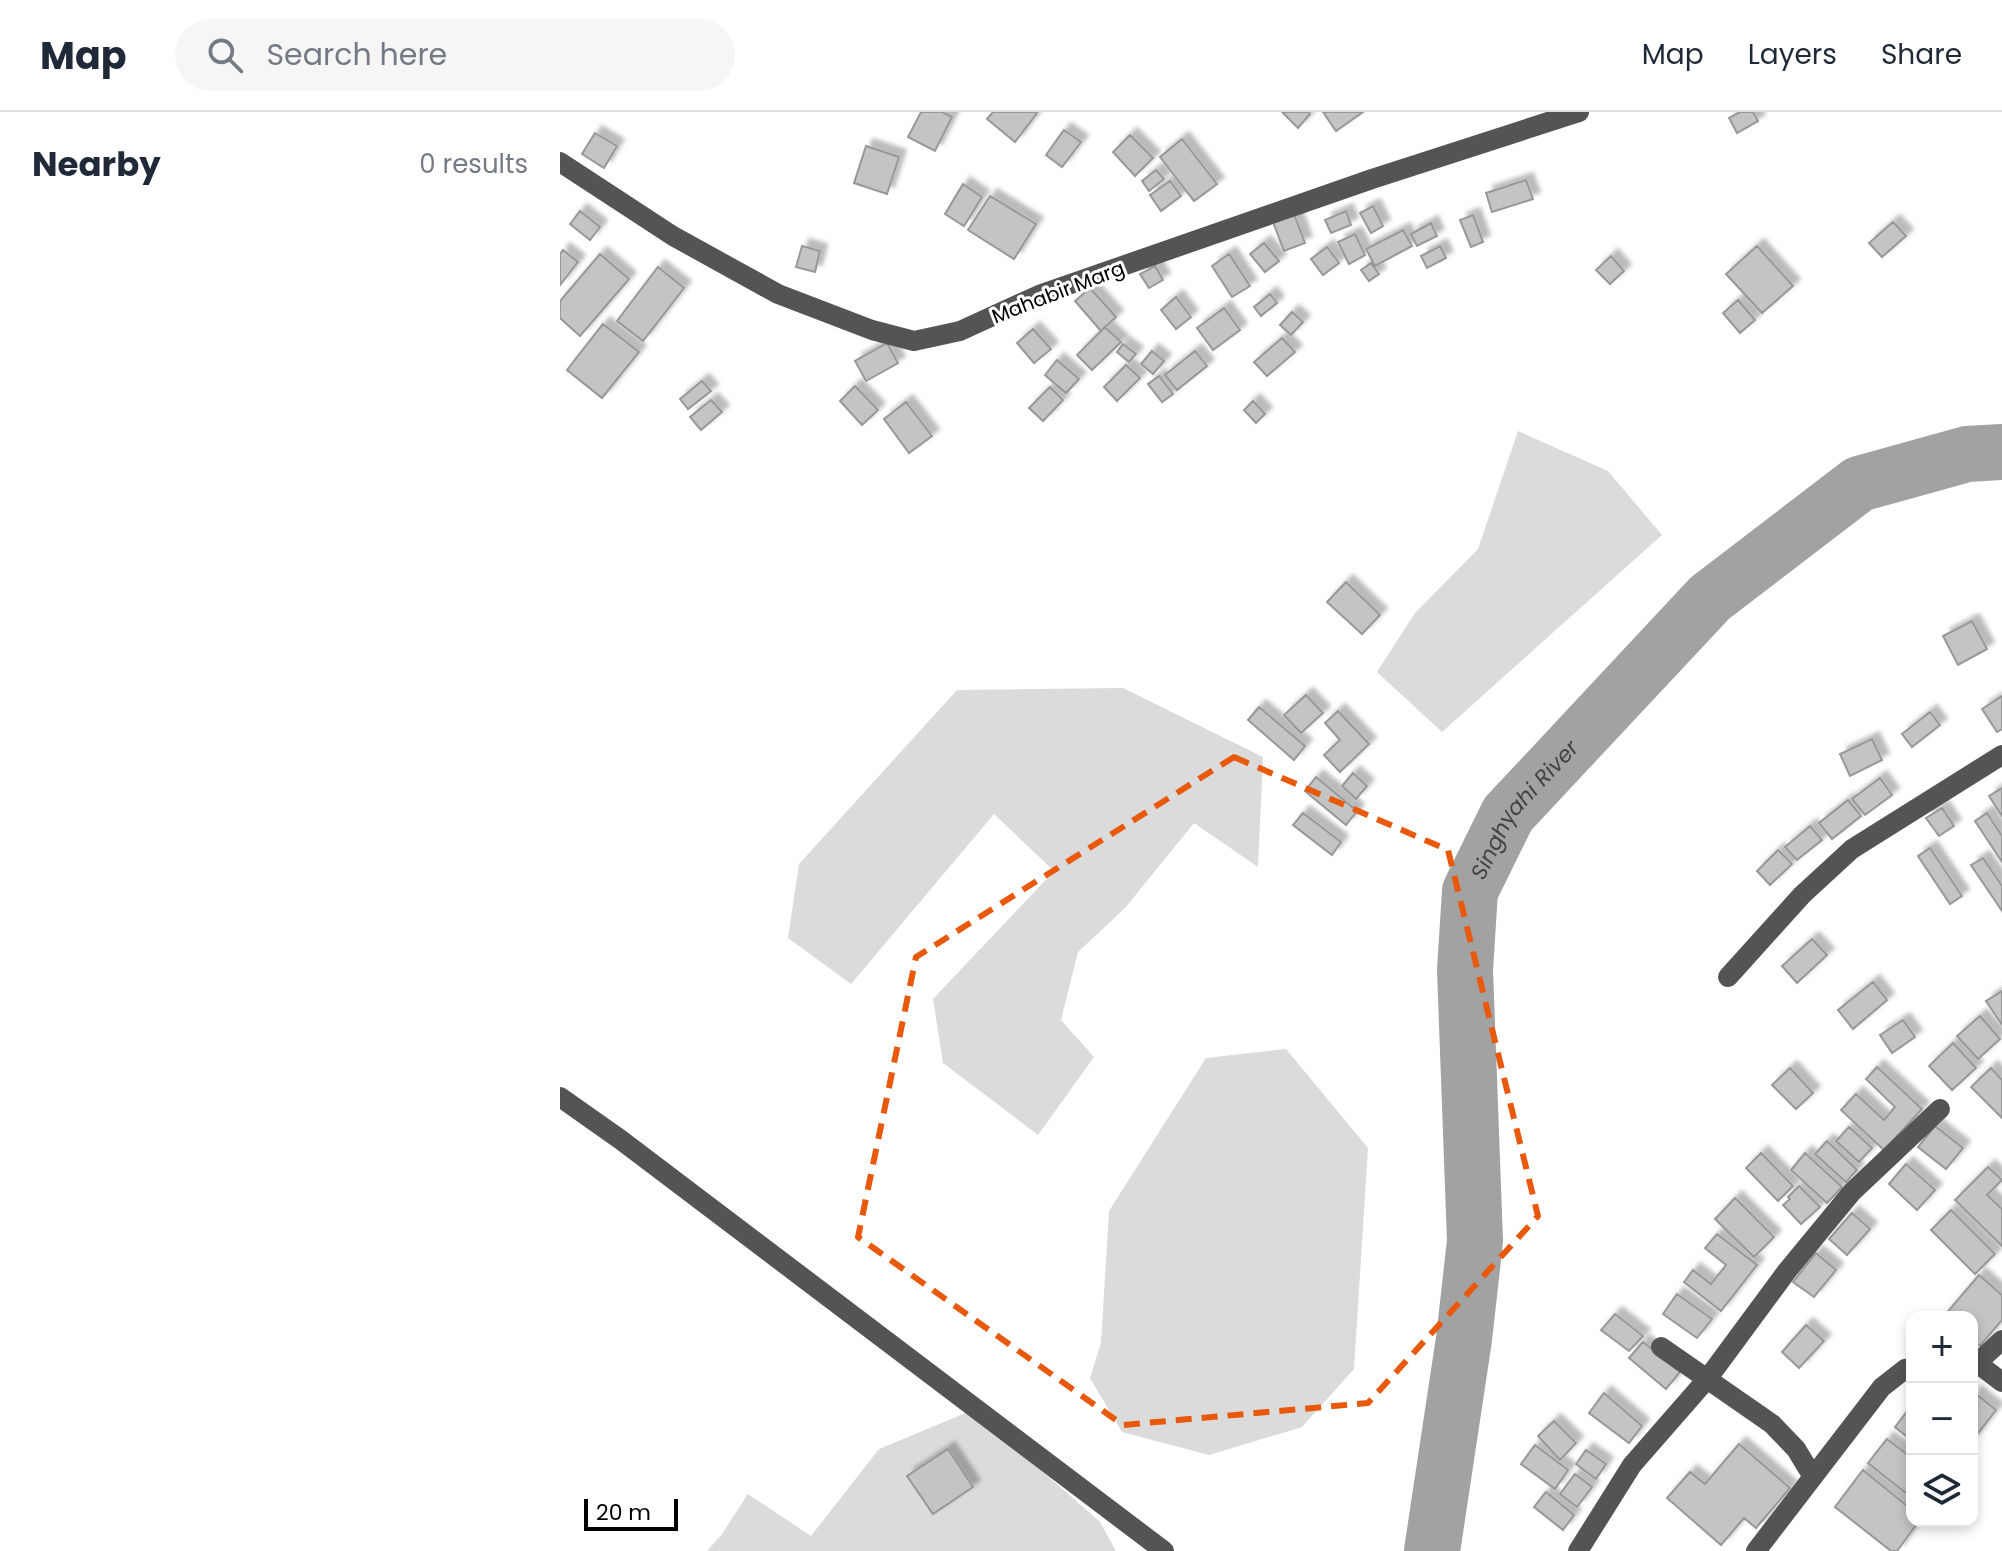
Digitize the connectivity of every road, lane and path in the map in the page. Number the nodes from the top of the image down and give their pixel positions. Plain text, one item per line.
1 (1579, 112) edge
2 (560, 162) edge
3 (2002, 755) edge
4 (1728, 977) dead end
5 (560, 1097) edge
6 (1940, 1109) dead end
7 (2002, 1340) edge
8 (1661, 1347) dead end
9 (1978, 1360) edge
10 (1978, 1366) edge
11 (1906, 1369) edge
12 (1708, 1378) junction
13 (2002, 1382) edge
14 (1813, 1477) junction
15 (1164, 1551) edge
16 (1578, 1551) edge
17 (1756, 1551) edge

1 - 2 street, Mahabir Marg
3 - 4 street
5 - 15 street
6 - 12 street
7 - 9 street
8 - 12 street
10 - 13 street
11 - 14 street
12 - 14 street
12 - 16 street
14 - 17 street

